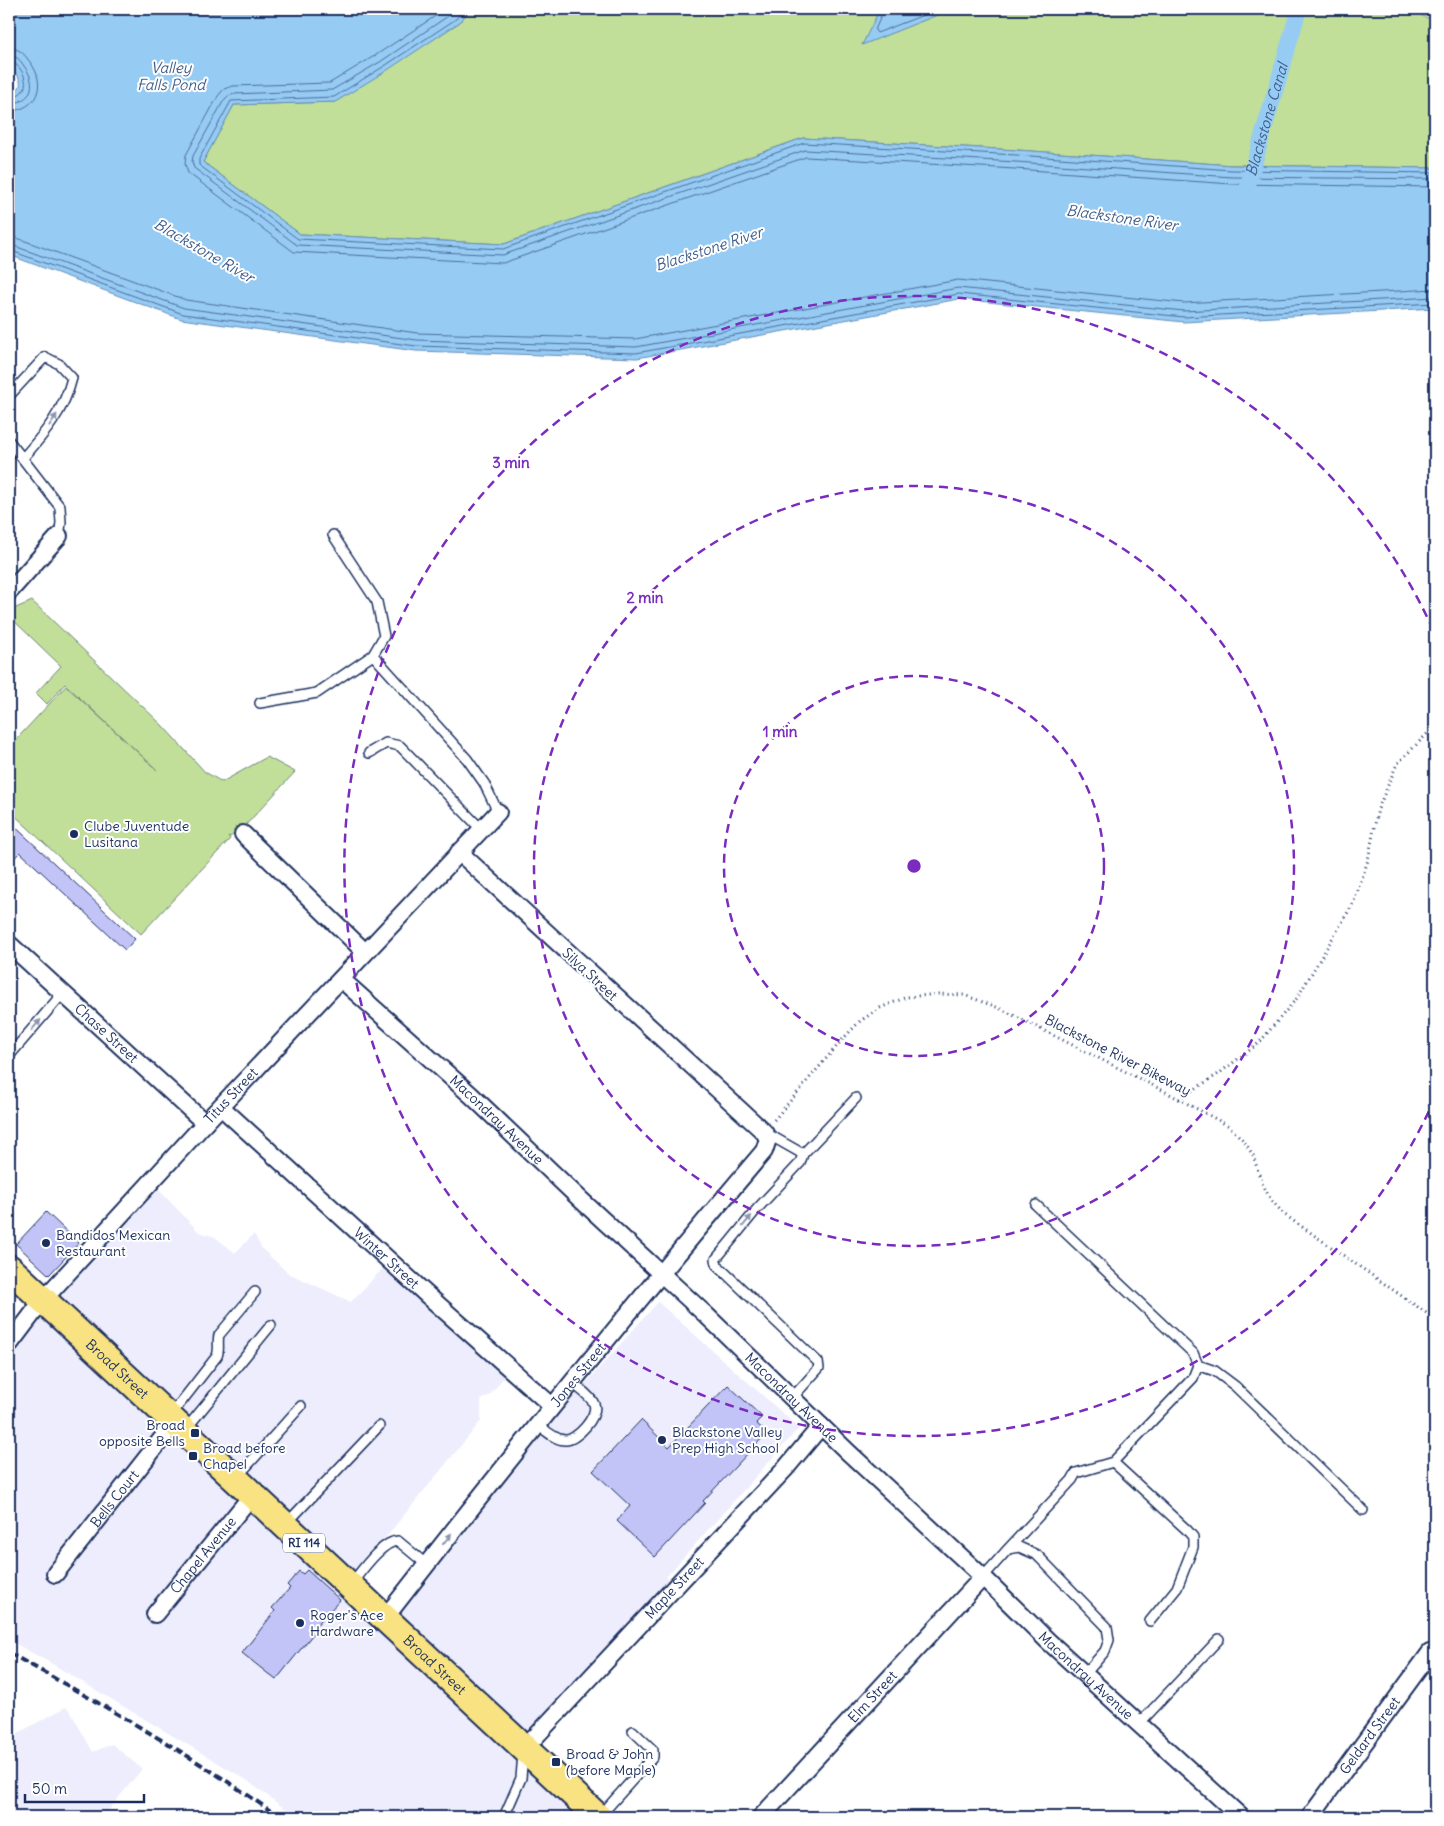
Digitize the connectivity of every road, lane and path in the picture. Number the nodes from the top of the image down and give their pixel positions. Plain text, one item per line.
1 (9, 396) edge
2 (9, 441) edge
3 (23, 458) junction
4 (333, 535) dead end
5 (59, 536) joint
6 (9, 592) edge
7 (373, 655) junction
8 (260, 703) dead end
9 (1435, 726) edge
10 (369, 753) dead end
11 (498, 812) joint
12 (481, 828) junction
13 (243, 834) dead end
14 (459, 852) junction
15 (9, 944) edge
16 (365, 952) junction
17 (341, 979) junction
18 (63, 993) junction
19 (9, 1056) edge
20 (856, 1098) dead end
21 (1179, 1099) junction
22 (221, 1107) junction
23 (205, 1123) junction
24 (764, 1132) junction
25 (803, 1154) junction
26 (1036, 1205) dead end
27 (9, 1268) edge
28 (660, 1273) junction
29 (255, 1292) dead end
30 (43, 1300) junction
31 (1435, 1319) edge
32 (272, 1325) dead end
33 (9, 1345) edge
34 (1198, 1365) junction
35 (572, 1382) junction
36 (792, 1398) junction
37 (301, 1406) dead end
38 (552, 1406) junction
39 (176, 1424) junction
40 (538, 1424) junction
41 (379, 1426) dead end
42 (821, 1426) junction
43 (1114, 1462) junction
44 (244, 1486) junction
45 (1363, 1510) dead end
46 (285, 1524) junction
47 (1008, 1549) junction
48 (427, 1565) junction
49 (55, 1574) dead end
50 (983, 1578) junction
51 (349, 1585) junction
52 (155, 1614) dead end
53 (384, 1618) junction
54 (1150, 1621) dead end
55 (1219, 1639) dead end
56 (1430, 1653) dead end
57 (1085, 1674) junction
58 (1139, 1724) junction
59 (634, 1731) dead end
60 (525, 1748) junction
61 (504, 1817) edge
62 (599, 1817) edge
63 (761, 1817) edge
64 (1241, 1817) edge
65 (1310, 1817) edge

3 -> 1 lane
2 - 3 lane
3 - 5 lane
4 - 7 lane
5 - 6 street
7 - 8 lane
7 - 11 lane
9 - 21 path
10 - 12 lane
11 - 12 street
12 - 14 street
13 - 16 street
14 - 16 street, Titus Street
14 - 24 street, Silva Street
15 - 18 street, Chase Street
16 - 17 street, Titus Street
17 - 22 street, Titus Street
17 - 28 street, Macondray Avenue
19 -> 18 lane
18 - 23 street, Chase Street
20 - 25 lane
21 - 24 path, Blackstone River Bikeway
21 - 31 path, Blackstone River Bikeway
22 - 23 street, Titus Street
22 - 38 street, Winter Street
23 - 30 street, Titus Street
24 - 25 lane
24 - 28 street, Jones Street
36 -> 25 lane
26 - 34 lane
27 - 30 main road, Broad Street / RI 114
28 - 35 street, Jones Street
28 - 36 street, Macondray Avenue
29 - 39 lane
30 - 33 street, Titus Street
30 - 39 main road, Broad Street / RI 114
32 - 39 lane
34 - 43 lane
34 - 45 lane
35 - 38 street, Jones Street
35 - 40 lane
36 - 42 street, Macondray Avenue
37 - 44 lane
38 - 40 street, Jones Street
39 - 44 main road, Broad Street / RI 114
39 - 49 street, Bells Court
48 -> 40 street, Jones Street
41 - 46 lane
42 - 50 street, Macondray Avenue
42 - 60 street, Maple Street
43 - 47 lane
43 - 54 lane
44 - 46 main road, Broad Street / RI 114
44 - 52 street, Chapel Avenue
46 - 51 main road, Broad Street / RI 114
47 - 50 lane
47 - 57 lane
48 - 51 lane
48 - 53 street, Jones Street
50 - 57 street, Macondray Avenue
50 - 63 street, Elm Street
51 - 53 main road, Broad Street / RI 114
53 - 60 main road, Broad Street / RI 114
55 - 58 lane
56 - 65 street, Geldard Street
57 - 58 street, Macondray Avenue
58 - 64 street, Macondray Avenue
59 - 62 lane
60 - 61 lane
60 - 62 main road, Broad Street / RI 114

